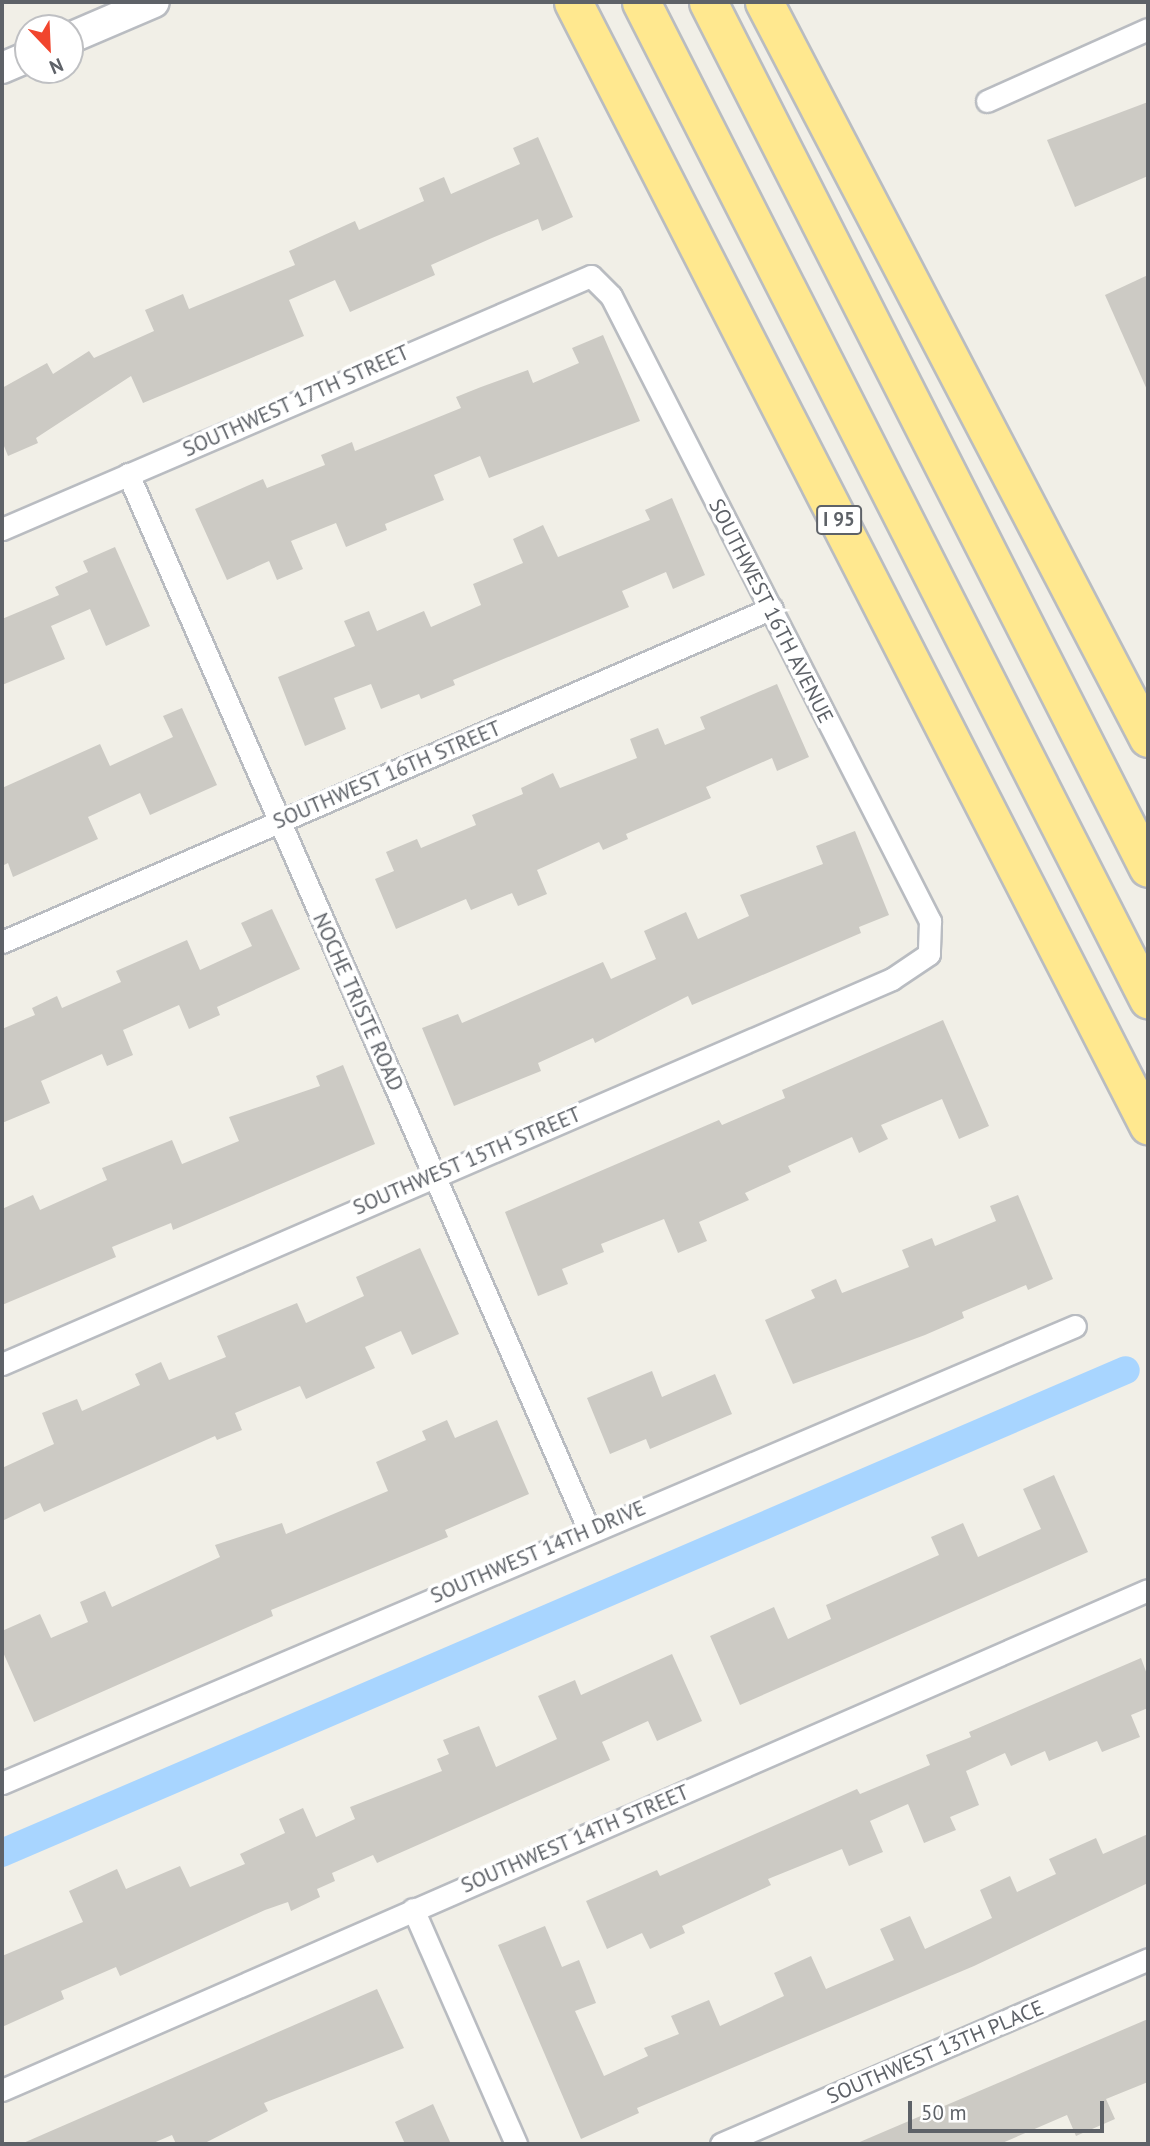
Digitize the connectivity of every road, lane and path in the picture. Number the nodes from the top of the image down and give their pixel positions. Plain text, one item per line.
1 (154, 2) edge
2 (573, 2) edge
3 (641, 2) edge
4 (708, 2) edge
5 (764, 2) edge
6 (1148, 29) edge
7 (84, 32) edge
8 (987, 101) dead end
9 (591, 276) joint
10 (128, 474) junction
11 (2, 529) edge
12 (772, 608) junction
13 (1148, 738) edge
14 (280, 822) junction
15 (1148, 868) edge
16 (2, 942) edge
17 (929, 954) joint
18 (1148, 999) edge
19 (1148, 1125) edge
20 (434, 1175) junction
21 (1075, 1326) dead end
22 (2, 1364) edge
23 (589, 1530) junction
24 (1148, 1590) edge
25 (3, 1778) edge
26 (413, 1909) junction
27 (1148, 1959) edge
28 (2, 2090) edge
29 (516, 2144) edge
30 (721, 2144) edge

1 - 7 main road
2 - 19 highway, I 95
3 - 18 highway
4 - 15 highway
5 - 13 highway
6 - 8 street
9 - 10 street, SOUTHWEST 17TH STREET
9 - 12 street, SOUTHWEST 16TH AVENUE
10 - 11 street, SOUTHWEST 17TH STREET
10 - 14 street, NOCHE TRISTE ROAD
12 - 14 street, SOUTHWEST 16TH STREET
12 - 17 street, SOUTHWEST 16TH AVENUE
14 - 16 street, SOUTHWEST 16TH STREET
14 - 20 street, NOCHE TRISTE ROAD
17 - 20 street, SOUTHWEST 15TH STREET
20 - 22 street, SOUTHWEST 15TH STREET
20 - 23 street, NOCHE TRISTE ROAD
21 - 23 street, SOUTHWEST 14TH DRIVE
23 - 25 street, SOUTHWEST 14TH DRIVE
24 - 26 street, SOUTHWEST 14TH STREET
26 - 28 street, SOUTHWEST 14TH STREET
26 - 29 street
27 - 30 street, SOUTHWEST 13TH PLACE

